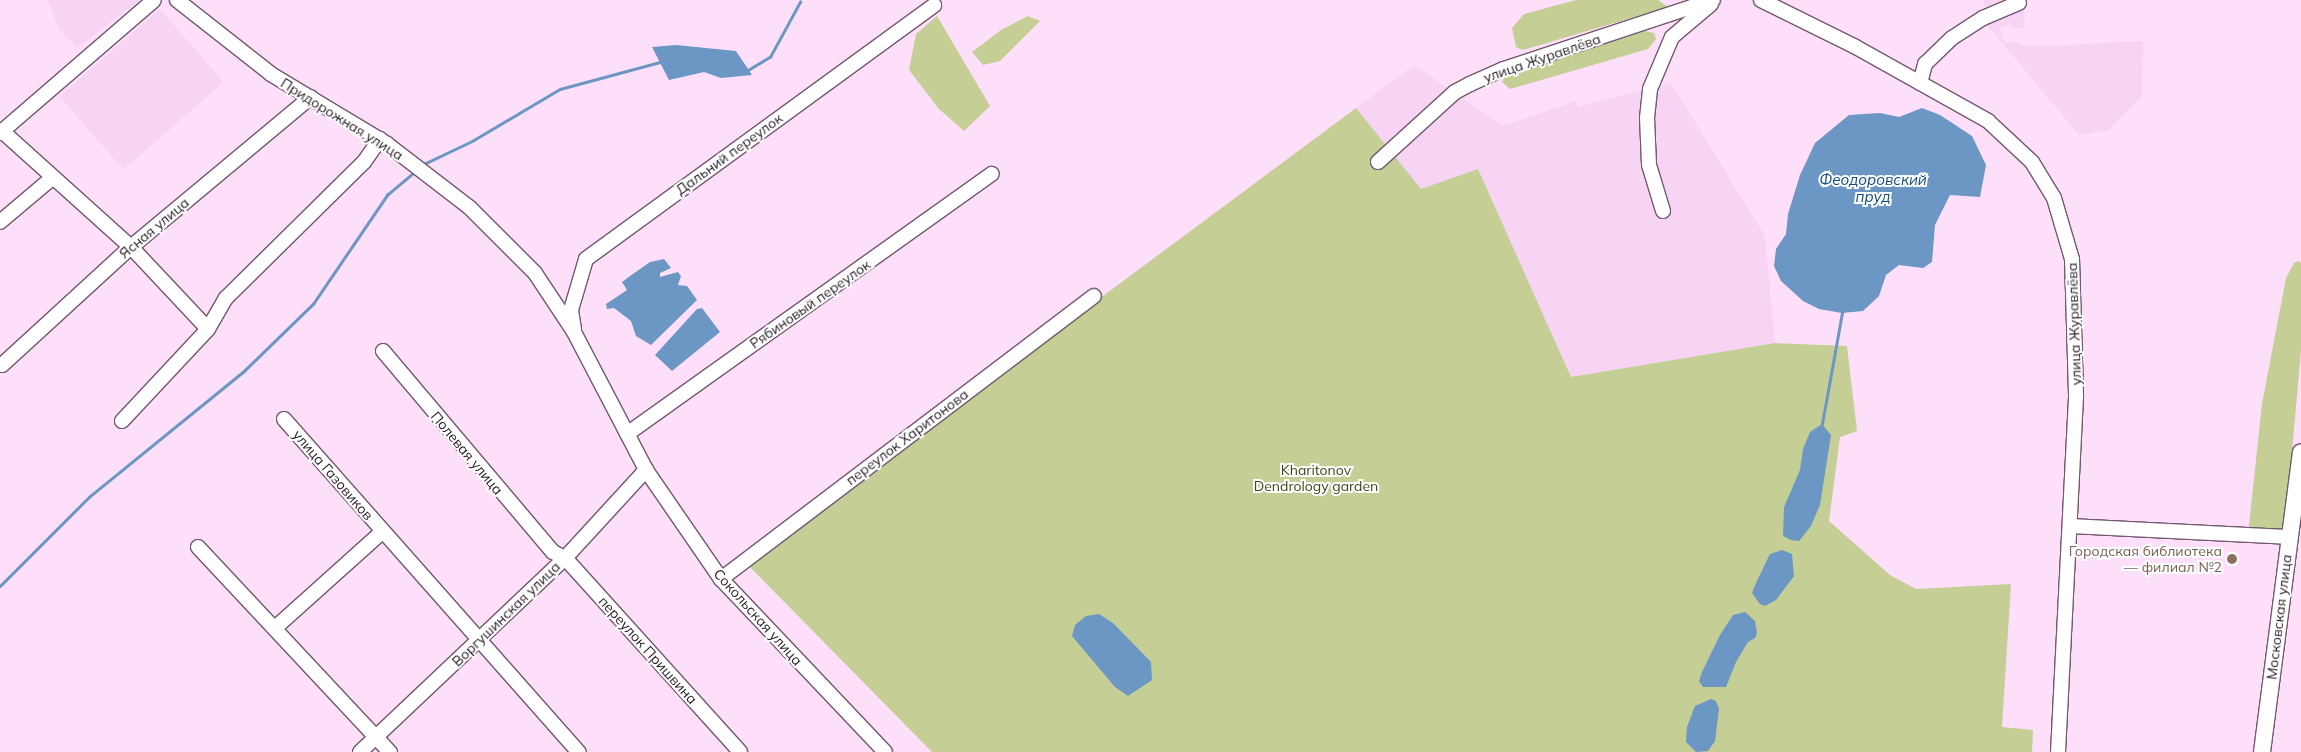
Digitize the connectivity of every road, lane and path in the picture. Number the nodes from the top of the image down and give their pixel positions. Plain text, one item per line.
1 (154, 0) edge
2 (177, 0) edge
3 (1714, 0) edge
4 (1761, 0) edge
5 (2019, 3) dead end
6 (934, 5) dead end
7 (1920, 83) junction
8 (311, 96) junction
9 (1, 132) edge
10 (380, 139) junction
11 (1378, 162) dead end
12 (992, 174) dead end
13 (52, 178) junction
14 (1663, 211) dead end
15 (0, 222) edge
16 (131, 247) junction
17 (1094, 296) dead end
18 (208, 329) junction
19 (574, 332) junction
20 (383, 352) dead end
21 (2, 365) dead end
22 (284, 419) dead end
23 (122, 421) dead end
24 (627, 434) junction
25 (2301, 453) edge
26 (646, 470) junction
27 (2072, 526) junction
28 (382, 532) junction
29 (2290, 537) junction
30 (198, 547) dead end
31 (559, 555) junction
32 (720, 579) junction
33 (275, 628) junction
34 (479, 640) junction
35 (376, 737) junction
36 (360, 752) edge
37 (390, 752) edge
38 (579, 752) edge
39 (740, 752) edge
40 (885, 752) edge
41 (2058, 752) edge
42 (2262, 752) edge

1 - 9 street
2 - 8 street, Придорожная улица
3 - 11 street, улица Журавлёва
3 - 14 street
4 - 7 street, улица Журавлёва
5 - 7 street
6 - 19 street, Дальний переулок
7 - 27 street, улица Журавлёва
8 - 10 street, Придорожная улица
8 - 16 street, Ясная улица
9 - 13 street
10 - 18 street
10 - 19 street, Придорожная улица
12 - 24 street, Рябиновый переулок
13 - 15 street
13 - 16 street
16 - 18 street
16 - 21 street, Ясная улица
17 - 32 street, переулок Харитонова
18 - 23 street
19 - 24 street, Придорожная улица
20 - 31 street, Полевая улица
22 - 28 street, улица Газовиков
24 - 26 street, Придорожная улица
25 - 29 main road, Московская улица
26 - 31 street, Воргушинская улица
26 - 32 street, Сокольская улица
27 - 29 street
27 - 41 street, улица Журавлёва
28 - 33 street
28 - 34 street, улица Газовиков
29 - 42 main road, Московская улица
30 - 33 street
31 - 34 street, Воргушинская улица
31 - 39 street, переулок Пришвина
32 - 40 street, Сокольская улица
33 - 35 street
34 - 35 street, Воргушинская улица
34 - 38 street, улица Газовиков
35 - 36 street, Воргушинская улица
35 - 37 street

